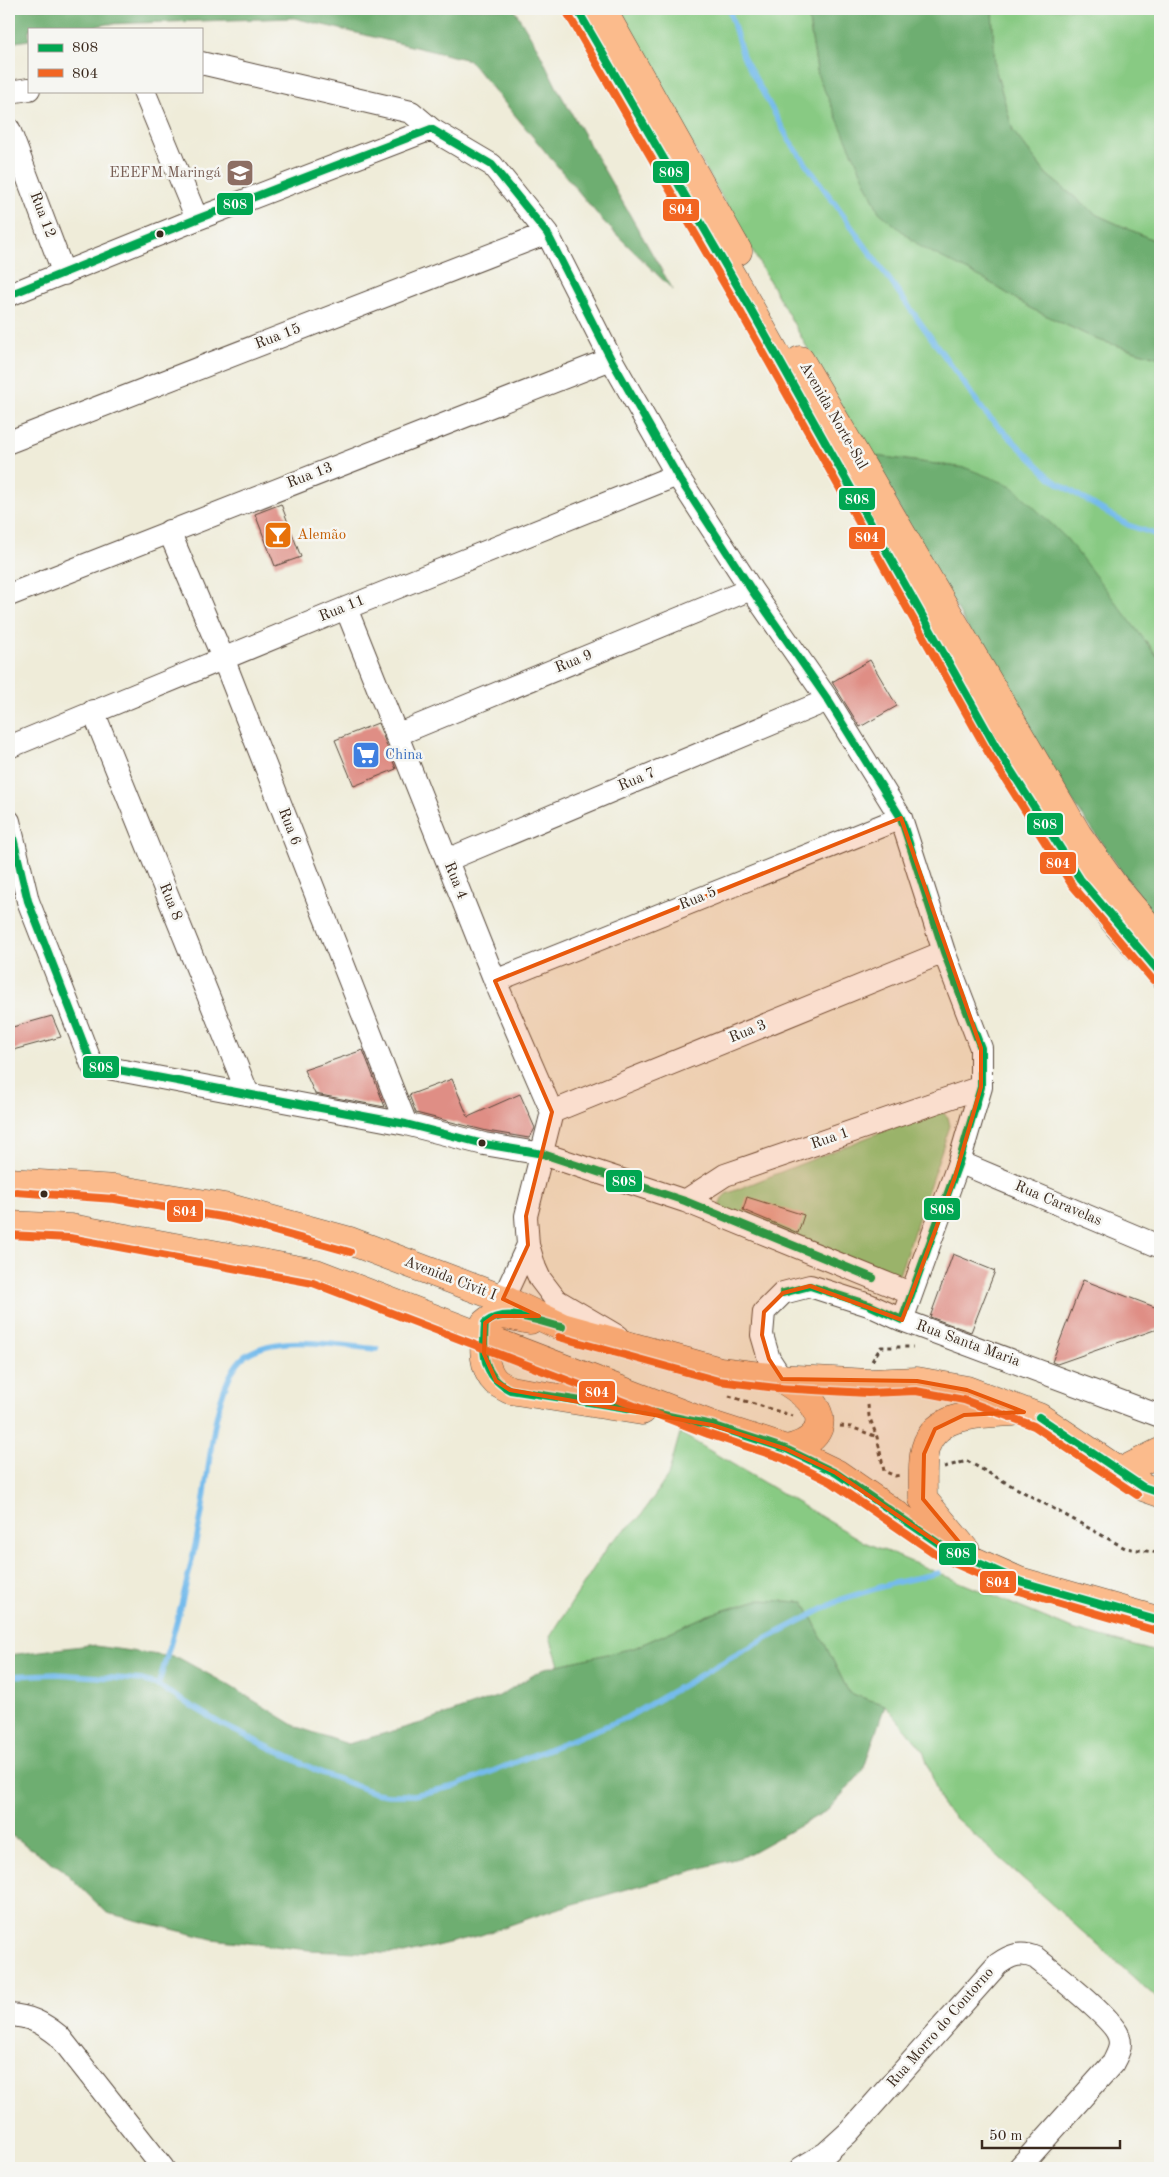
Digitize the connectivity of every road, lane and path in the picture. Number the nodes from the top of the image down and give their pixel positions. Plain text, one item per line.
1 (577, 9) edge
2 (602, 9) edge
3 (202, 63) edge
4 (28, 89) edge
5 (9, 92) edge
6 (144, 92) edge
7 (9, 129) edge
8 (431, 129) junction
9 (197, 219) junction
10 (546, 233) junction
11 (64, 274) junction
12 (9, 295) edge
13 (611, 359) junction
14 (9, 442) edge
15 (677, 475) junction
16 (169, 531) junction
17 (751, 589) junction
18 (9, 596) edge
19 (346, 608) junction
20 (222, 658) junction
21 (828, 700) junction
22 (93, 711) junction
23 (396, 735) junction
24 (9, 747) edge
25 (901, 818) junction
26 (9, 821) edge
27 (447, 860) junction
28 (1160, 940) edge
29 (944, 952) junction
30 (1160, 973) edge
31 (495, 981) junction
32 (980, 1087) junction
33 (248, 1094) junction
34 (552, 1112) junction
35 (406, 1124) junction
36 (543, 1154) junction
37 (959, 1162) junction
38 (9, 1182) edge
39 (685, 1201) junction
40 (9, 1225) edge
41 (528, 1245) junction
42 (1156, 1245) dead end
43 (910, 1293) junction
44 (503, 1299) junction
45 (902, 1320) junction
46 (562, 1327) junction
47 (484, 1337) junction
48 (642, 1350) junction
49 (782, 1378) junction
50 (724, 1395) dead end
51 (1024, 1412) junction
52 (1160, 1416) edge
53 (819, 1424) junction
54 (712, 1425) junction
55 (877, 1437) dead end
56 (786, 1450) junction
57 (1160, 1452) edge
58 (1119, 1471) junction
59 (1160, 1492) edge
60 (974, 1560) junction
61 (1160, 1621) edge
62 (9, 2015) edge
63 (163, 2168) edge
64 (801, 2168) edge
65 (1019, 2168) edge

1 - 30 main road, Avenida Norte-Sul
2 - 28 main road, Avenida Norte-Sul
3 - 8 street
4 - 5 street
6 - 9 street
7 - 11 street, Rua 12
8 - 9 street
8 - 10 street
9 - 11 street
10 - 13 street
10 - 14 street, Rua 15
11 - 12 street
13 - 15 street
13 - 16 street, Rua 13
15 - 17 street
15 - 19 street, Rua 11
16 - 18 street, Rua 13
16 - 20 street, Rua 6
17 - 21 street
17 - 23 street, Rua 9
19 - 20 street, Rua 11
19 - 23 street, Rua 4
20 - 22 street, Rua 11
20 - 35 street, Rua 6
21 - 25 street
21 - 27 street, Rua 7
22 - 24 street, Rua 11
22 - 33 street, Rua 8
23 - 27 street, Rua 4
25 - 29 street
25 - 31 street, Rua 5
26 - 33 street
27 - 31 street, Rua 4
29 - 32 street
29 - 34 street, Rua 3
31 - 34 street, Rua 4
32 - 37 street
32 - 39 street, Rua 1
33 - 35 street
34 - 36 street
35 - 36 street
36 - 39 street
36 - 41 street
37 - 42 street, Rua Caravelas
37 - 43 street
38 - 44 main road, Avenida Civit I
39 - 43 street
40 - 47 main road
41 - 44 street
41 - 48 street
43 - 45 street
44 - 46 main road, Avenida Civit I
45 - 49 street, Rua Santa Maria
45 - 52 street, Rua Santa Maria
46 - 47 main road
46 - 48 main road, Avenida Civit I
47 - 54 main road
47 - 54 main road
48 - 49 main road, Avenida Civit I
49 - 51 main road, Avenida Civit I
49 - 53 main road
50 - 53 path
51 - 58 main road, Avenida Civit I
51 - 60 main road
53 - 55 path
53 - 56 main road
54 - 56 main road
56 - 60 main road
57 - 58 main road
58 - 59 main road, Avenida Civit I
60 - 61 main road
62 - 63 street
64 - 65 street, Rua Morro do Contorno

